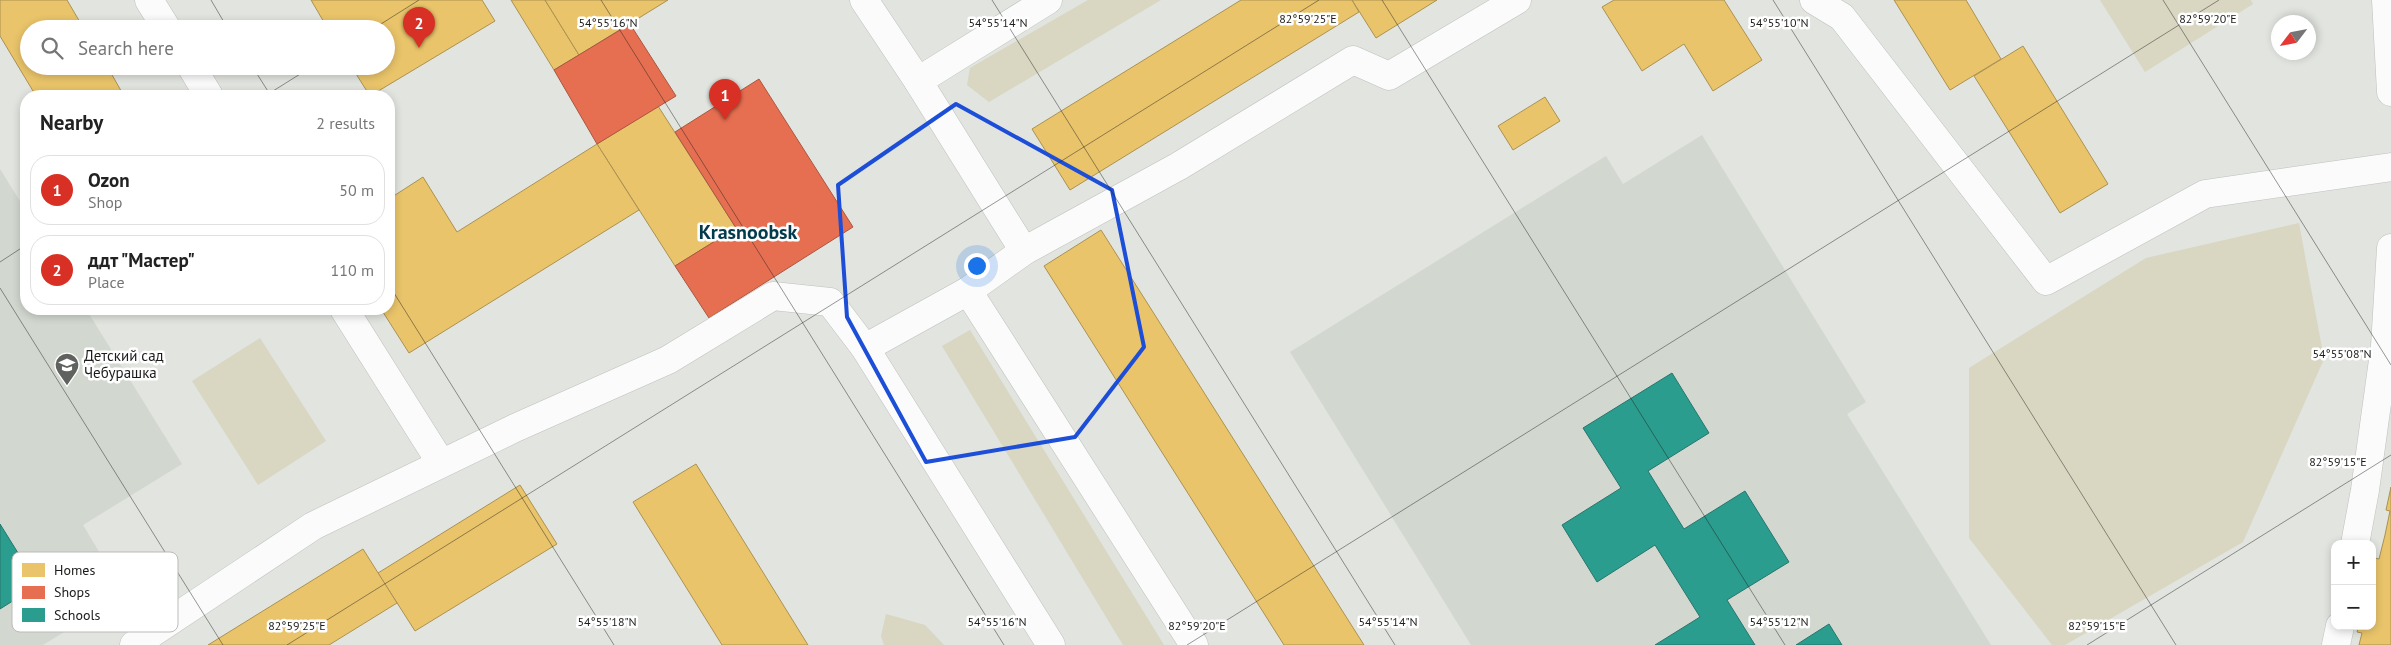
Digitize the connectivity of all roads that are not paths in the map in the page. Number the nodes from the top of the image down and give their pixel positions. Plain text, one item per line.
1 (149, 0) edge
2 (864, 0) edge
3 (1048, 0) edge
4 (1517, 0) edge
5 (1814, 0) edge
6 (2386, 0) edge
7 (161, 20) edge
8 (196, 75) edge
9 (918, 81) junction
10 (206, 90) edge
11 (2391, 92) edge
12 (2391, 167) edge
13 (2391, 248) edge
14 (1024, 252) junction
15 (968, 291) junction
16 (348, 315) edge
17 (865, 348) junction
18 (441, 463) junction
19 (2356, 540) edge
20 (178, 616) edge
21 (2339, 630) edge
22 (154, 632) edge
23 (134, 645) edge
24 (1051, 645) edge
25 (1194, 645) edge
26 (2336, 645) edge

1 - 7 street
2 - 9 street
3 - 9 street
4 - 14 street
5 - 12 street
6 - 11 street
8 - 10 street
9 - 14 street
13 - 19 street
14 - 15 street
15 - 17 street
15 - 25 street
16 - 18 street
17 - 18 street
17 - 24 street
18 - 20 street
21 - 26 street
22 - 23 street

